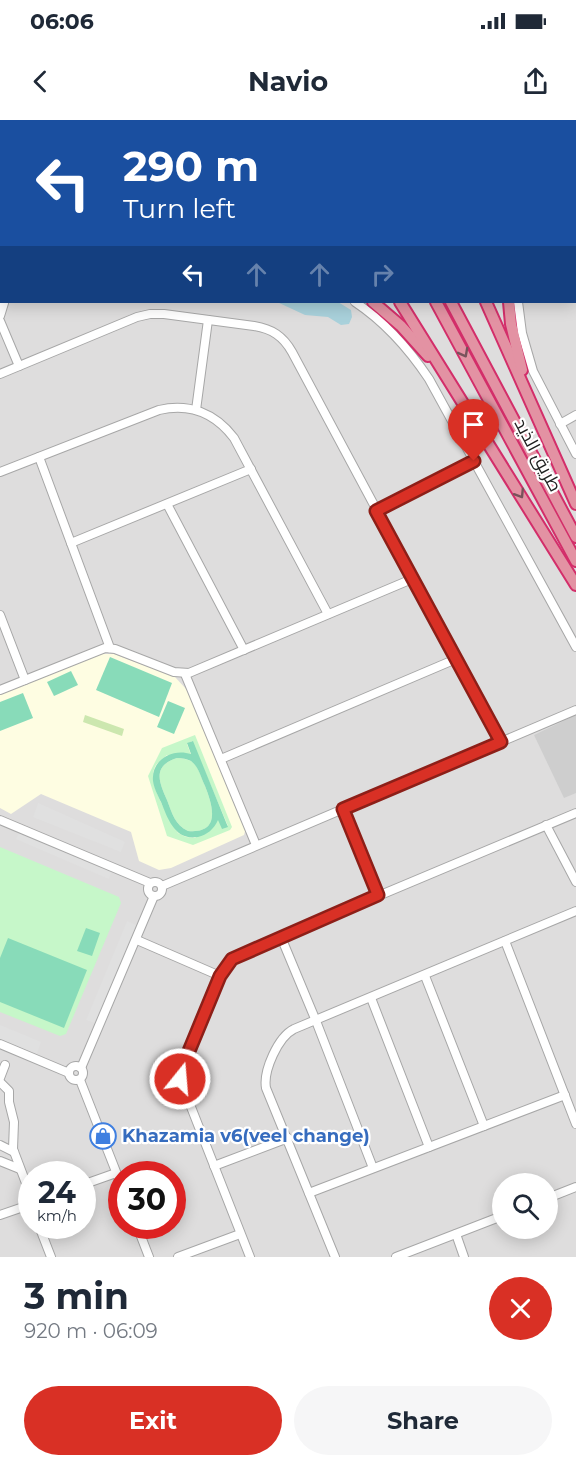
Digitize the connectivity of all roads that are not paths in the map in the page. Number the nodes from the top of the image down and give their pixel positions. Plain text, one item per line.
1 (3, 303) edge
2 (356, 303) edge
3 (374, 303) edge
4 (401, 303) edge
5 (437, 303) edge
6 (452, 303) edge
7 (486, 303) edge
8 (509, 303) edge
9 (518, 303) edge
10 (0, 319) edge
11 (208, 320) junction
12 (20, 366) junction
13 (0, 374) edge
14 (458, 392) junction
15 (528, 397) junction
16 (196, 410) junction
17 (576, 415) edge
18 (560, 424) junction
19 (576, 454) edge
20 (39, 457) junction
21 (474, 461) junction
22 (251, 469) junction
23 (0, 472) edge
24 (167, 504) junction
25 (576, 504) edge
26 (376, 511) junction
27 (576, 537) edge
28 (71, 543) junction
29 (576, 561) edge
30 (412, 579) junction
31 (576, 585) edge
32 (328, 614) junction
33 (0, 615) edge
34 (576, 647) edge
35 (110, 648) junction
36 (244, 650) junction
37 (456, 659) junction
38 (185, 674) junction
39 (25, 680) junction
40 (0, 690) edge
41 (576, 710) edge
42 (501, 742) junction
43 (221, 759) junction
44 (343, 809) junction
45 (576, 813) edge
46 (0, 820) edge
47 (546, 825) junction
48 (256, 845) junction
49 (576, 882) edge
50 (150, 884) junction
51 (162, 886) junction
52 (378, 895) junction
53 (154, 896) junction
54 (576, 912) edge
55 (281, 937) junction
56 (137, 940) junction
57 (505, 941) junction
58 (220, 976) junction
59 (425, 976) junction
60 (371, 998) junction
61 (316, 1021) junction
62 (0, 1044) edge
63 (5, 1065) dead end
64 (81, 1068) junction
65 (69, 1073) junction
66 (0, 1080) edge
67 (80, 1080) junction
68 (565, 1095) junction
69 (0, 1104) edge
70 (9, 1104) junction
71 (576, 1124) edge
72 (484, 1125) junction
73 (288, 1138) junction
74 (0, 1145) edge
75 (429, 1147) junction
76 (14, 1152) junction
77 (0, 1161) edge
78 (111, 1161) edge
79 (18, 1163) edge
80 (214, 1166) junction
81 (18, 1168) edge
82 (373, 1168) junction
83 (576, 1187) edge
84 (309, 1193) junction
85 (558, 1194) edge
86 (18, 1208) edge
87 (0, 1215) edge
88 (492, 1220) edge
89 (240, 1234) junction
90 (456, 1234) junction
91 (44, 1239) edge
92 (141, 1239) edge
93 (51, 1257) edge
94 (149, 1257) edge
95 (178, 1257) edge
96 (250, 1257) edge
97 (335, 1257) edge
98 (396, 1257) edge
99 (464, 1257) edge

1 - 10 street
2 - 21 street
3 - 14 highway
4 - 14 highway
5 -> 29 highway, طريق الذيد
6 - 27 highway, طريق الذيد
7 - 15 highway
8 - 15 highway
9 - 18 street
10 - 12 street
11 - 12 street
11 - 16 street
11 - 26 street
12 - 13 street
14 -> 31 highway
15 - 25 highway
16 - 20 street
16 - 22 street
17 - 18 street
18 - 19 street
20 - 23 street
20 - 28 street
21 - 26 street
21 - 34 street
22 - 24 street
22 - 32 street
24 - 28 street
24 - 36 street
26 - 30 street
28 - 35 street
30 - 32 street
30 - 37 street
32 - 36 street
33 - 39 street
35 - 38 street
35 - 39 street
36 - 38 street
37 - 42 street
37 - 43 street
38 - 43 street
39 - 40 street
41 - 42 street
42 - 44 street
43 - 48 street
44 - 48 street
44 - 52 street
45 - 47 street
46 - 50 street
47 - 49 street
47 - 52 street
48 - 51 street
50 - 51 street
50 - 53 street
51 - 53 street
52 - 55 street
53 - 56 street
54 - 57 street
55 - 58 street
55 - 61 street
56 - 58 street
56 - 64 street
57 - 59 street
57 - 68 street
58 - 80 street
59 - 60 street
59 - 72 street
60 - 61 street
60 - 75 street
61 - 73 street
61 - 82 street
62 - 65 street
63 - 66 street
64 - 65 street
64 - 67 street
65 - 67 street
66 - 70 street
67 - 78 street
68 - 71 street
68 - 72 street
69 - 70 street
70 - 76 street
72 - 75 street
73 - 80 street
73 - 84 street
74 - 76 street
75 - 82 street
76 - 79 street
77 - 81 street
80 - 89 street
82 - 84 street
83 - 85 street
84 - 97 street
86 - 87 street
88 - 90 street
89 - 95 street
89 - 96 street
90 - 98 street
90 - 99 street
91 - 93 street
92 - 94 street

